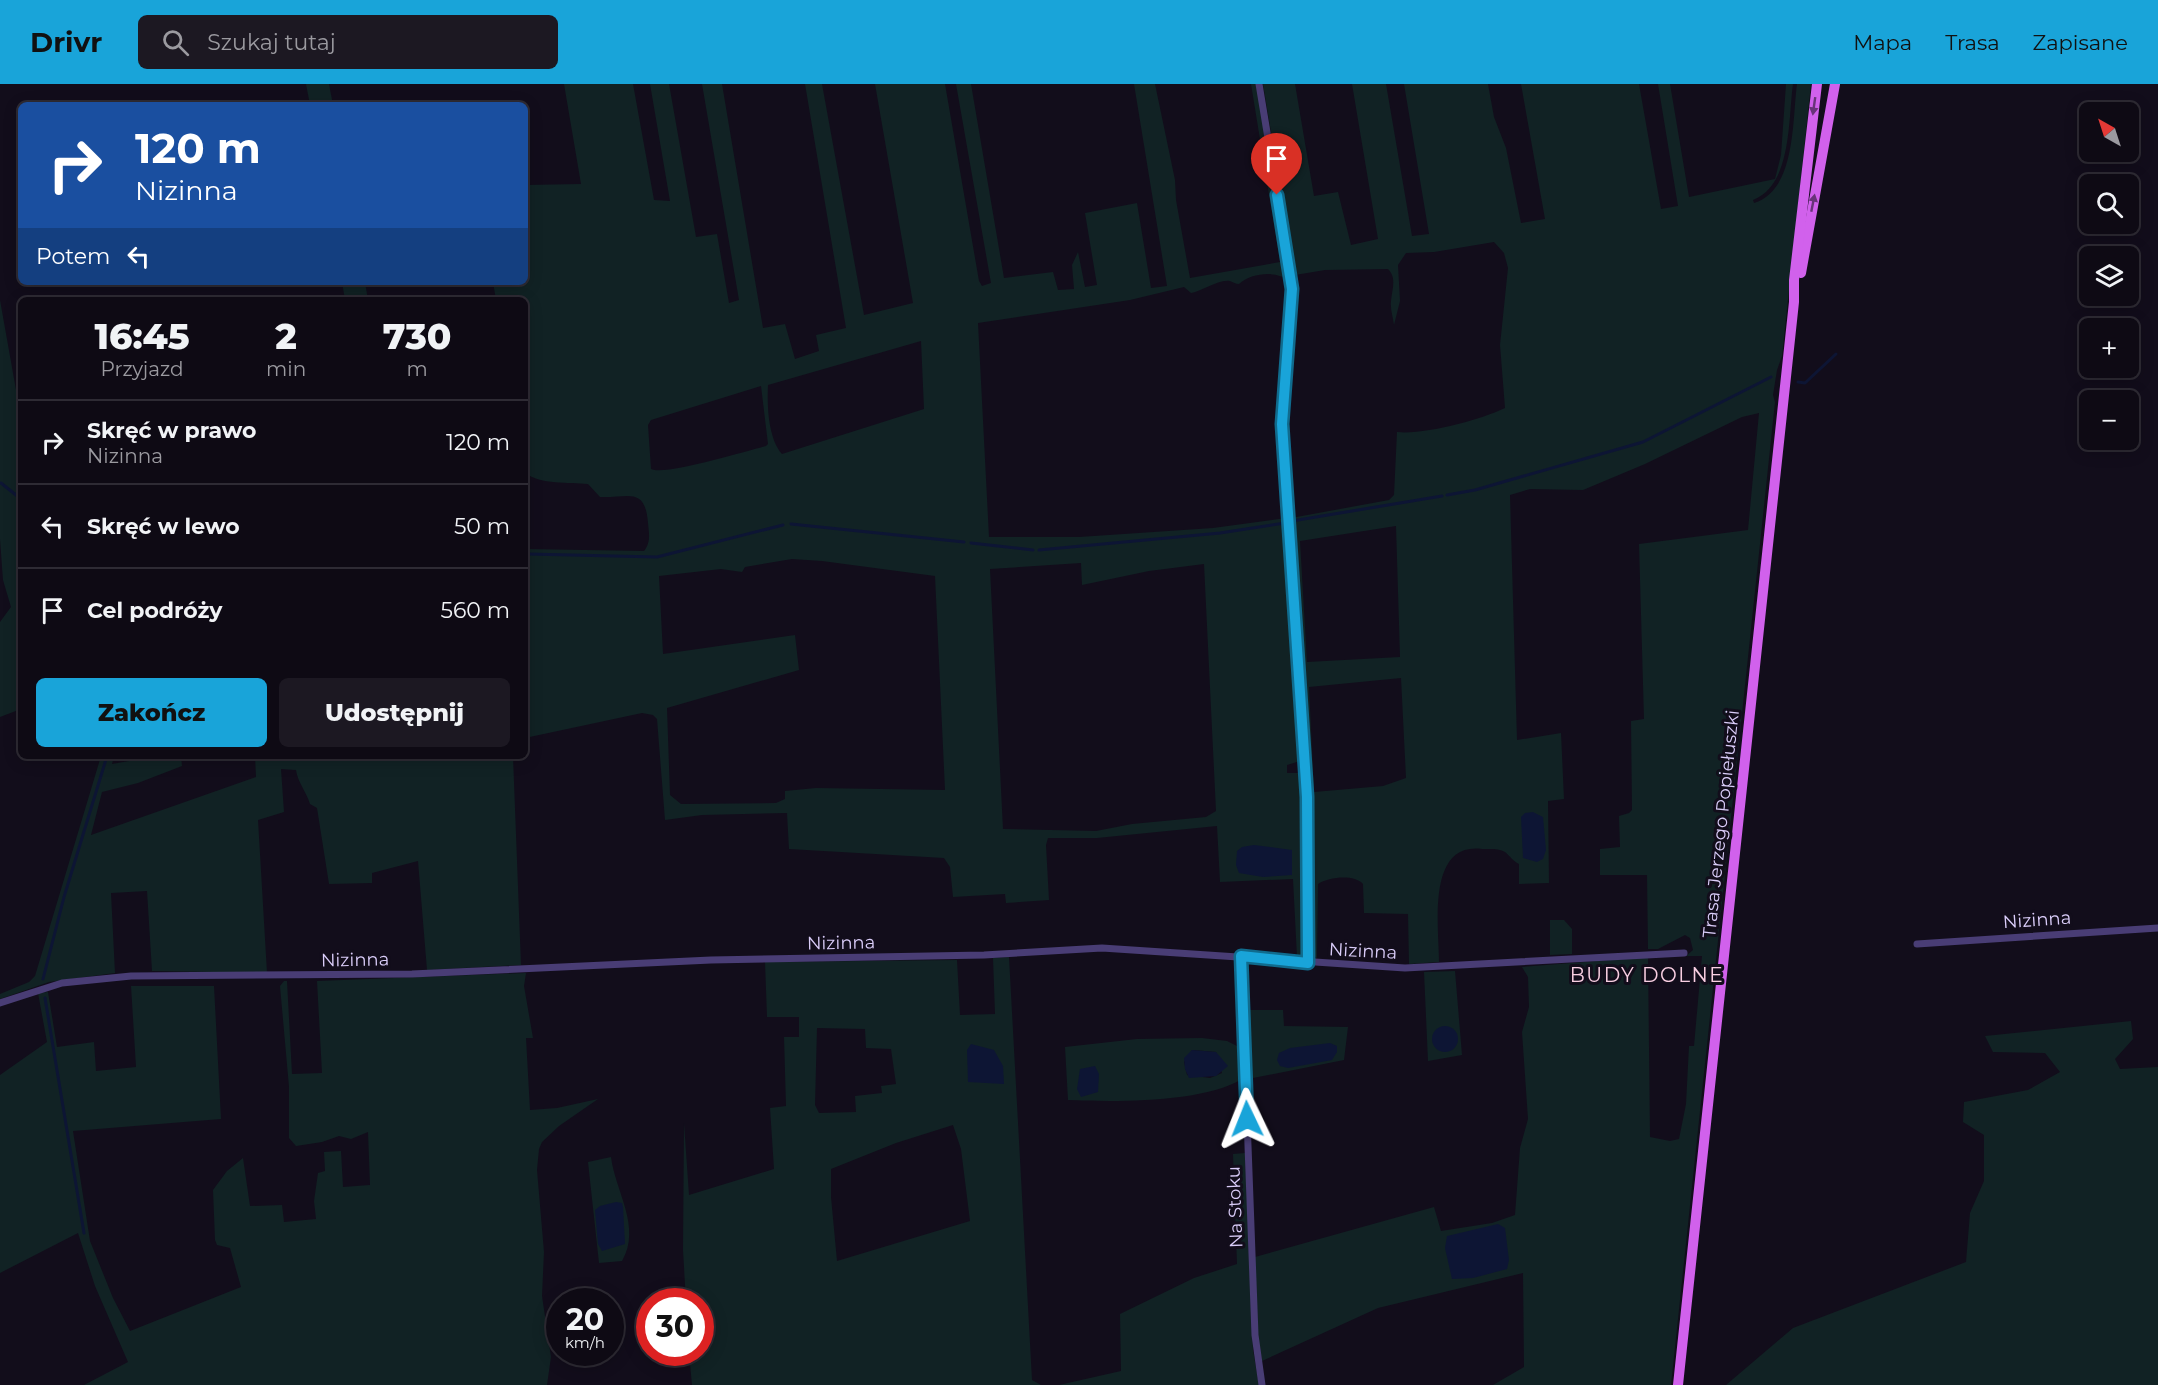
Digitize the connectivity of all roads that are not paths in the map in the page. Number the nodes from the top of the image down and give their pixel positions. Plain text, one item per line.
1 (1258, 84) edge
2 (1817, 84) edge
3 (1835, 84) edge
4 (1794, 302) junction
5 (2158, 928) edge
6 (1917, 944) dead end
7 (1684, 953) dead end
8 (1241, 956) junction
9 (1308, 963) junction
10 (0, 1003) edge
11 (1262, 1385) edge
12 (1678, 1385) edge

1 - 9 street
2 -> 4 main road, Trasa Jerzego Popiełuszki
4 -> 3 main road, Trasa Jerzego Popiełuszki
4 - 12 main road, Trasa Jerzego Popiełuszki
5 - 6 street, Nizinna
7 - 9 street, Nizinna
8 - 9 street, Nizinna
8 - 10 street, Nizinna
8 - 11 street, Na Stoku

